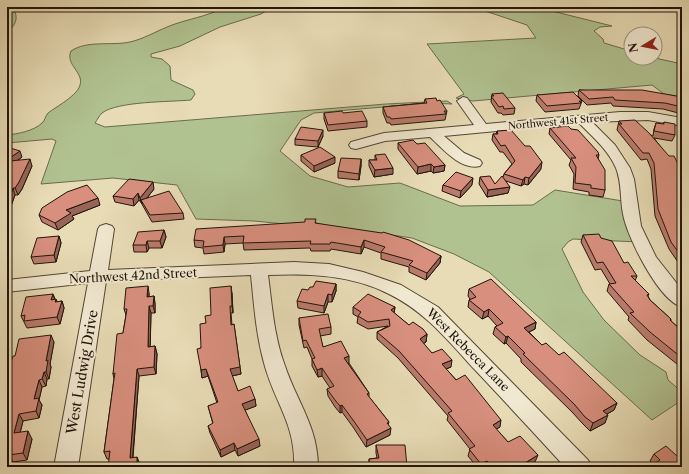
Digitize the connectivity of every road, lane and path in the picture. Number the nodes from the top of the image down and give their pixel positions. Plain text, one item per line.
1 (463, 102) dead end
2 (582, 119) junction
3 (682, 122) edge
4 (482, 128) junction
5 (433, 133) junction
6 (356, 145) dead end
7 (475, 163) dead end
8 (106, 228) dead end
9 (259, 270) junction
10 (98, 276) junction
11 (7, 286) edge
12 (682, 301) edge
13 (66, 467) edge
14 (306, 467) edge
15 (580, 467) edge

1 - 4 street
2 - 3 street, Northwest 41st Street
2 - 4 street, Northwest 41st Street
2 - 12 street
4 - 5 street, Northwest 41st Street
5 - 6 street, Northwest 41st Street
5 - 7 street
8 - 10 street, West Ludwig Drive
9 - 10 street, Northwest 42nd Street
9 - 14 street
9 - 15 street, West Rebecca Lane
10 - 11 street, Northwest 42nd Street
10 - 13 street, West Ludwig Drive

